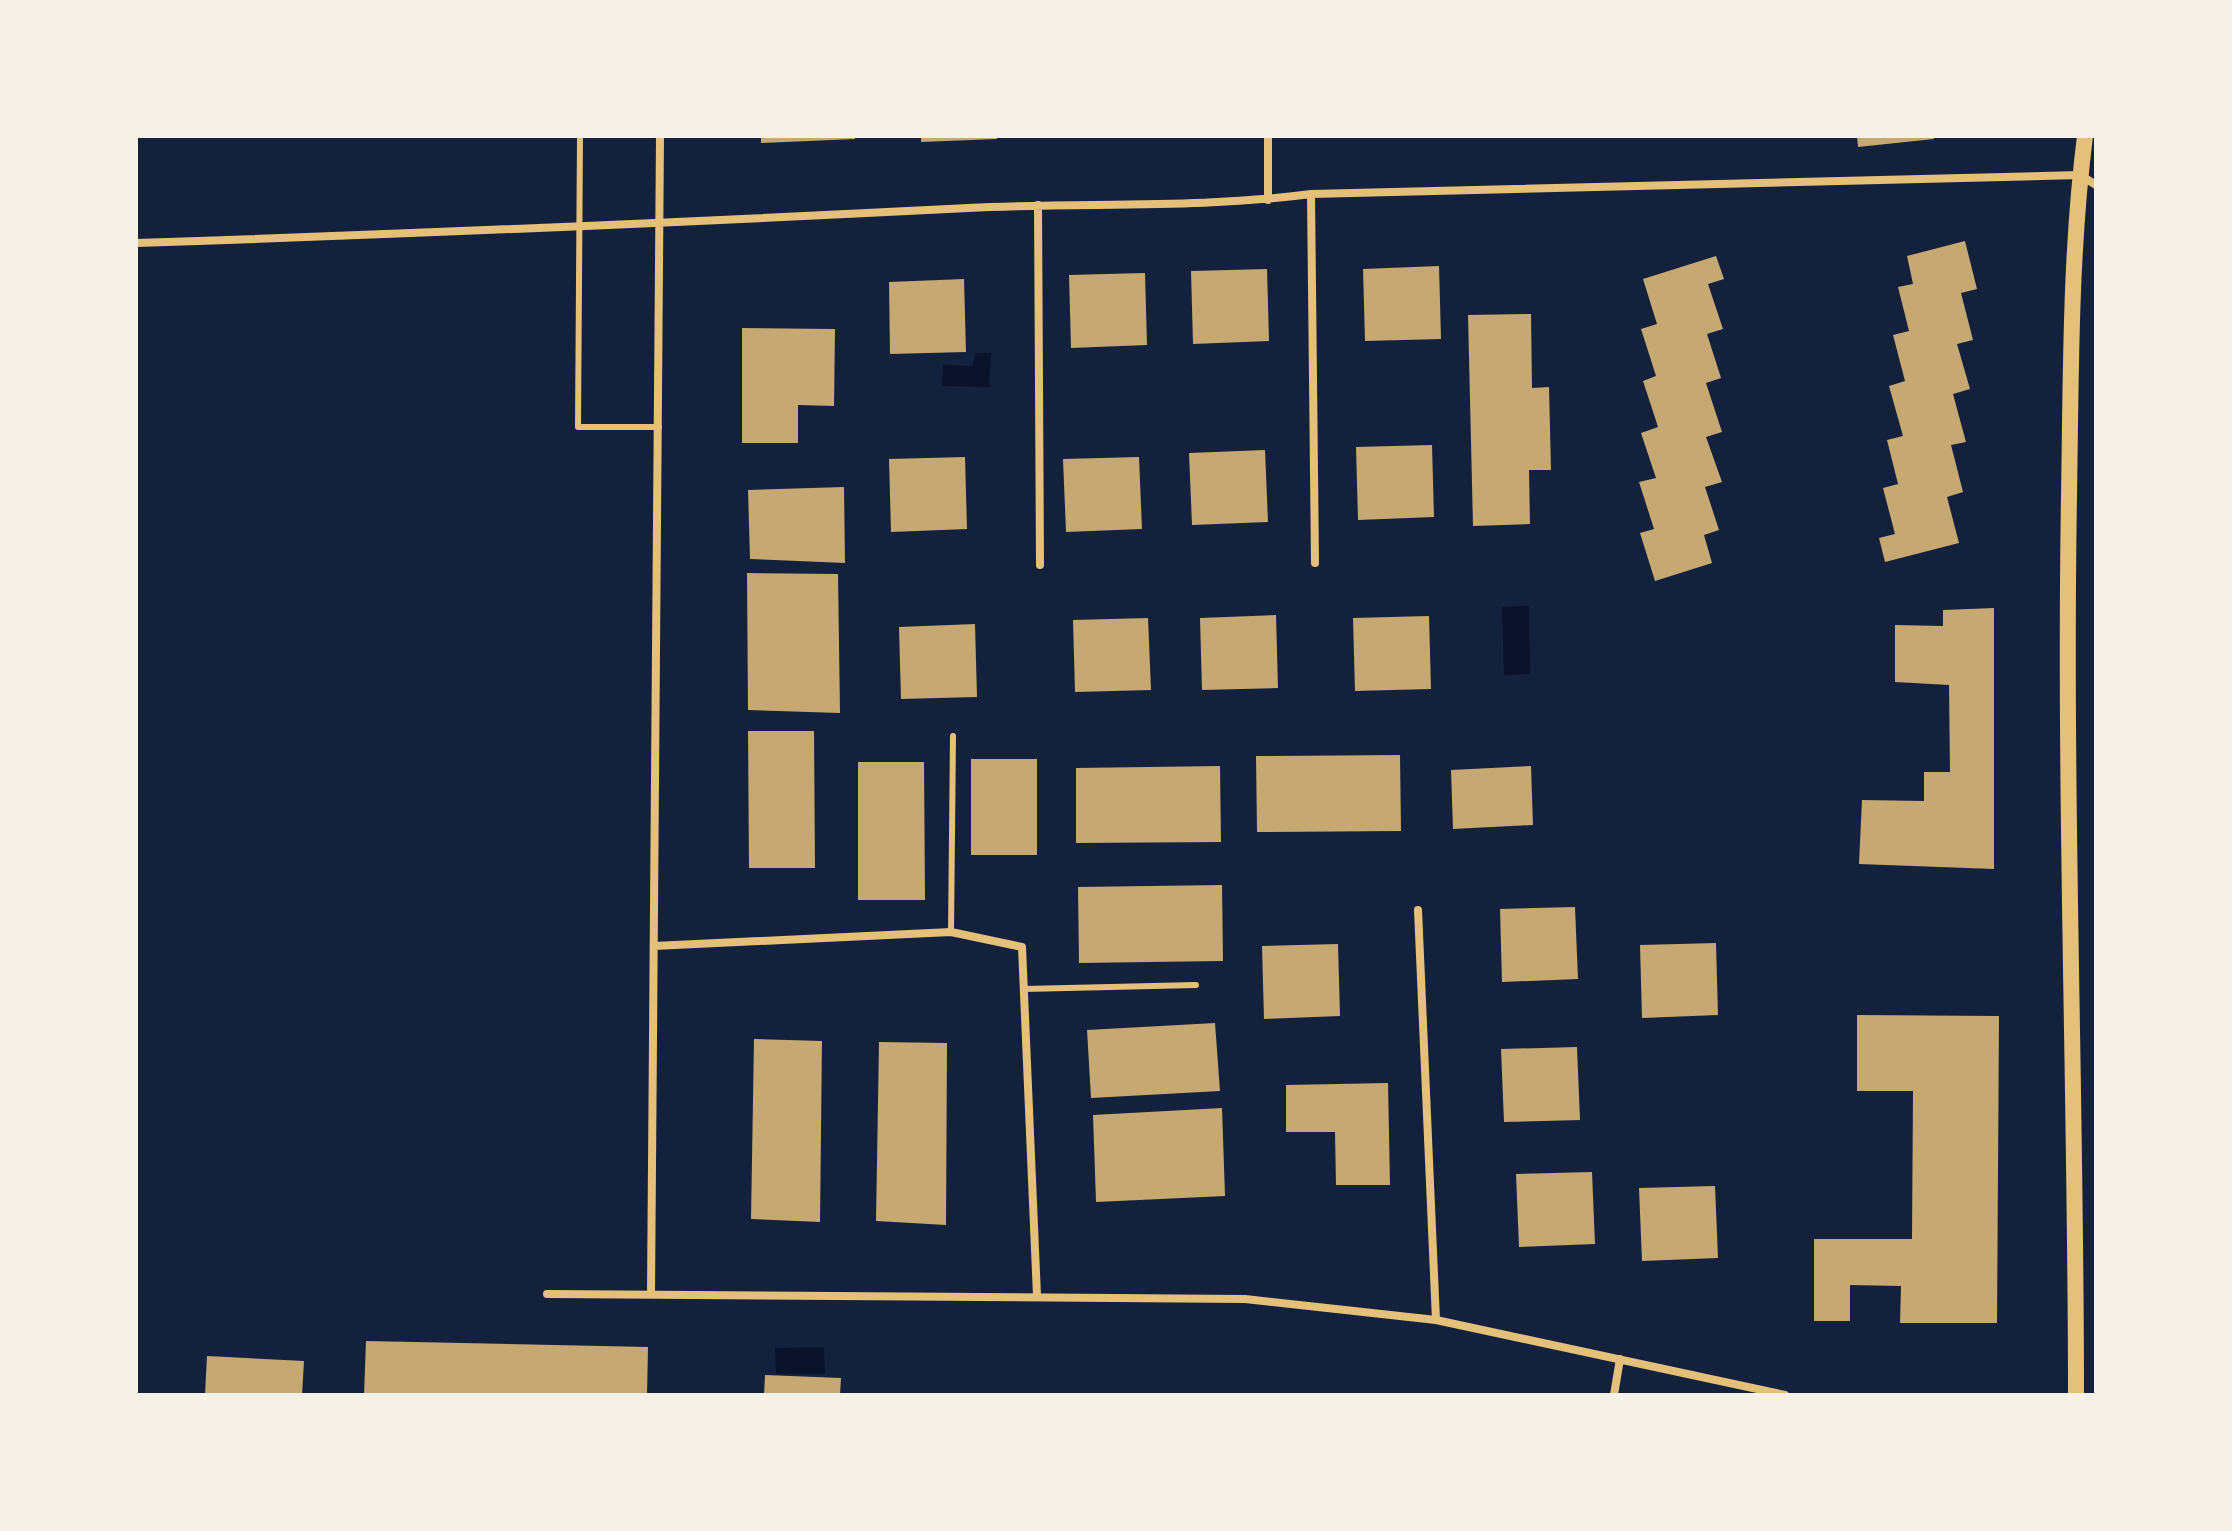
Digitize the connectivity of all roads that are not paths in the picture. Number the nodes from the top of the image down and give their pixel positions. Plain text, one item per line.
1 (580, 136) edge
2 (660, 136) edge
3 (1268, 136) edge
4 (2085, 136) edge
5 (2080, 175) junction
6 (2096, 185) edge
7 (1311, 194) junction
8 (1268, 200) junction
9 (1038, 205) junction
10 (662, 223) junction
11 (579, 227) junction
12 (136, 243) edge
13 (659, 427) junction
14 (1315, 563) dead end
15 (1040, 565) dead end
16 (953, 736) dead end
17 (1418, 910) dead end
18 (951, 932) junction
19 (654, 946) junction
20 (1196, 985) dead end
21 (1024, 989) junction
22 (547, 1294) dead end
23 (651, 1294) junction
24 (1037, 1296) junction
25 (1436, 1320) junction
26 (1620, 1359) junction
27 (1614, 1395) edge
28 (1785, 1395) edge
29 (2076, 1395) edge

1 - 11 lane
2 - 10 street
3 - 8 street
4 - 5 main road
5 - 6 street
5 - 7 street
5 - 29 main road
7 - 8 street
7 - 14 street
8 - 9 street
9 - 10 street
9 - 15 street
10 - 11 street
10 - 13 street
11 - 12 street
11 - 13 lane
13 - 19 street
16 - 18 lane
17 - 25 street
18 - 19 street
18 - 21 street
19 - 23 street
20 - 21 lane
21 - 24 street
22 - 23 street
23 - 24 street
24 - 25 street
25 - 26 street
26 - 27 street
26 - 28 street

